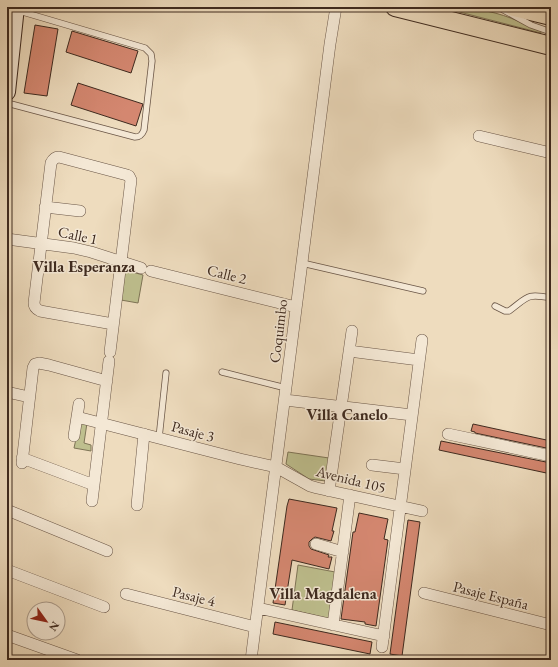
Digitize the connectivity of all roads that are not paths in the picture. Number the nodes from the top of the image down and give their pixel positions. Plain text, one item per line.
1 (336, 7) edge
2 (395, 7) edge
3 (498, 7) edge
4 (514, 7) edge
5 (16, 8) edge
6 (548, 13) edge
7 (551, 32) edge
8 (551, 46) edge
9 (7, 86) edge
10 (7, 103) edge
11 (479, 136) dead end
12 (551, 153) edge
13 (45, 207) junction
14 (80, 211) dead end
15 (7, 239) edge
16 (41, 243) junction
17 (121, 261) junction
18 (302, 263) junction
19 (146, 269) joint
20 (423, 291) dead end
21 (551, 298) edge
22 (495, 306) dead end
23 (296, 307) junction
24 (113, 324) junction
25 (352, 331) dead end
26 (422, 340) dead end
27 (349, 351) junction
28 (419, 360) junction
29 (222, 372) dead end
30 (166, 373) dead end
31 (107, 381) junction
32 (286, 388) junction
33 (7, 392) edge
34 (29, 397) junction
35 (284, 400) junction
36 (79, 404) dead end
37 (341, 407) junction
38 (412, 415) junction
39 (77, 417) junction
40 (101, 423) junction
41 (144, 434) junction
42 (448, 434) dead end
43 (74, 436) dead end
44 (159, 438) junction
45 (551, 456) edge
46 (372, 464) dead end
47 (276, 467) junction
48 (404, 469) junction
49 (94, 485) junction
50 (329, 491) junction
51 (350, 495) junction
52 (92, 501) dead end
53 (137, 505) dead end
54 (400, 506) junction
55 (7, 510) edge
56 (422, 511) dead end
57 (316, 544) dead end
58 (107, 551) dead end
59 (343, 552) junction
60 (7, 570) edge
61 (424, 593) dead end
62 (126, 594) dead end
63 (104, 607) dead end
64 (258, 608) junction
65 (333, 625) junction
66 (551, 625) edge
67 (255, 628) junction
68 (7, 635) edge
69 (77, 660) edge
70 (251, 660) edge

1 - 18 street, Coquimbo
2 - 8 main road
3 - 7 lane
4 - 6 main road
5 - 9 street
5 - 10 lane
11 - 12 street
13 - 14 street
13 - 16 street
13 - 17 street
15 - 16 street, Calle 1
16 - 17 street, Calle 1
16 - 24 street
17 - 19 street, Calle 1
17 - 24 street
18 - 20 lane
18 - 23 street, Coquimbo
19 - 23 street, Calle 2
21 - 22 lane
23 - 32 street, Coquimbo
24 - 31 street
25 - 27 street
26 - 28 street
27 - 28 street
27 - 37 street
28 - 38 street
29 - 32 lane
30 - 44 lane
31 - 34 street
31 - 40 street
32 - 35 street, Coquimbo
33 - 34 street
34 - 49 street
35 - 37 street
35 - 47 street, Coquimbo
36 - 39 street
37 - 38 street
37 - 50 street
38 - 48 street
39 - 40 street, Pasaje 3
39 - 43 street
40 - 41 street, Pasaje 3
40 - 49 street
41 - 44 street, Pasaje 3
41 - 53 street
42 - 45 street
44 - 47 street, Pasaje 3
46 - 48 street
47 - 50 street, Avenida 105
47 - 64 street, Coquimbo
48 - 54 street
49 - 52 street
50 - 51 street, Avenida 105
51 - 54 street, Avenida 105
51 - 59 street
54 - 56 street, Avenida 105
54 - 65 street
55 - 58 street
57 - 59 street
59 - 65 street
60 - 63 street
61 - 66 street, Pasaje España
62 - 67 street, Pasaje 4
64 - 65 street
64 - 67 street, Coquimbo
67 - 70 street, Coquimbo
68 - 69 street

